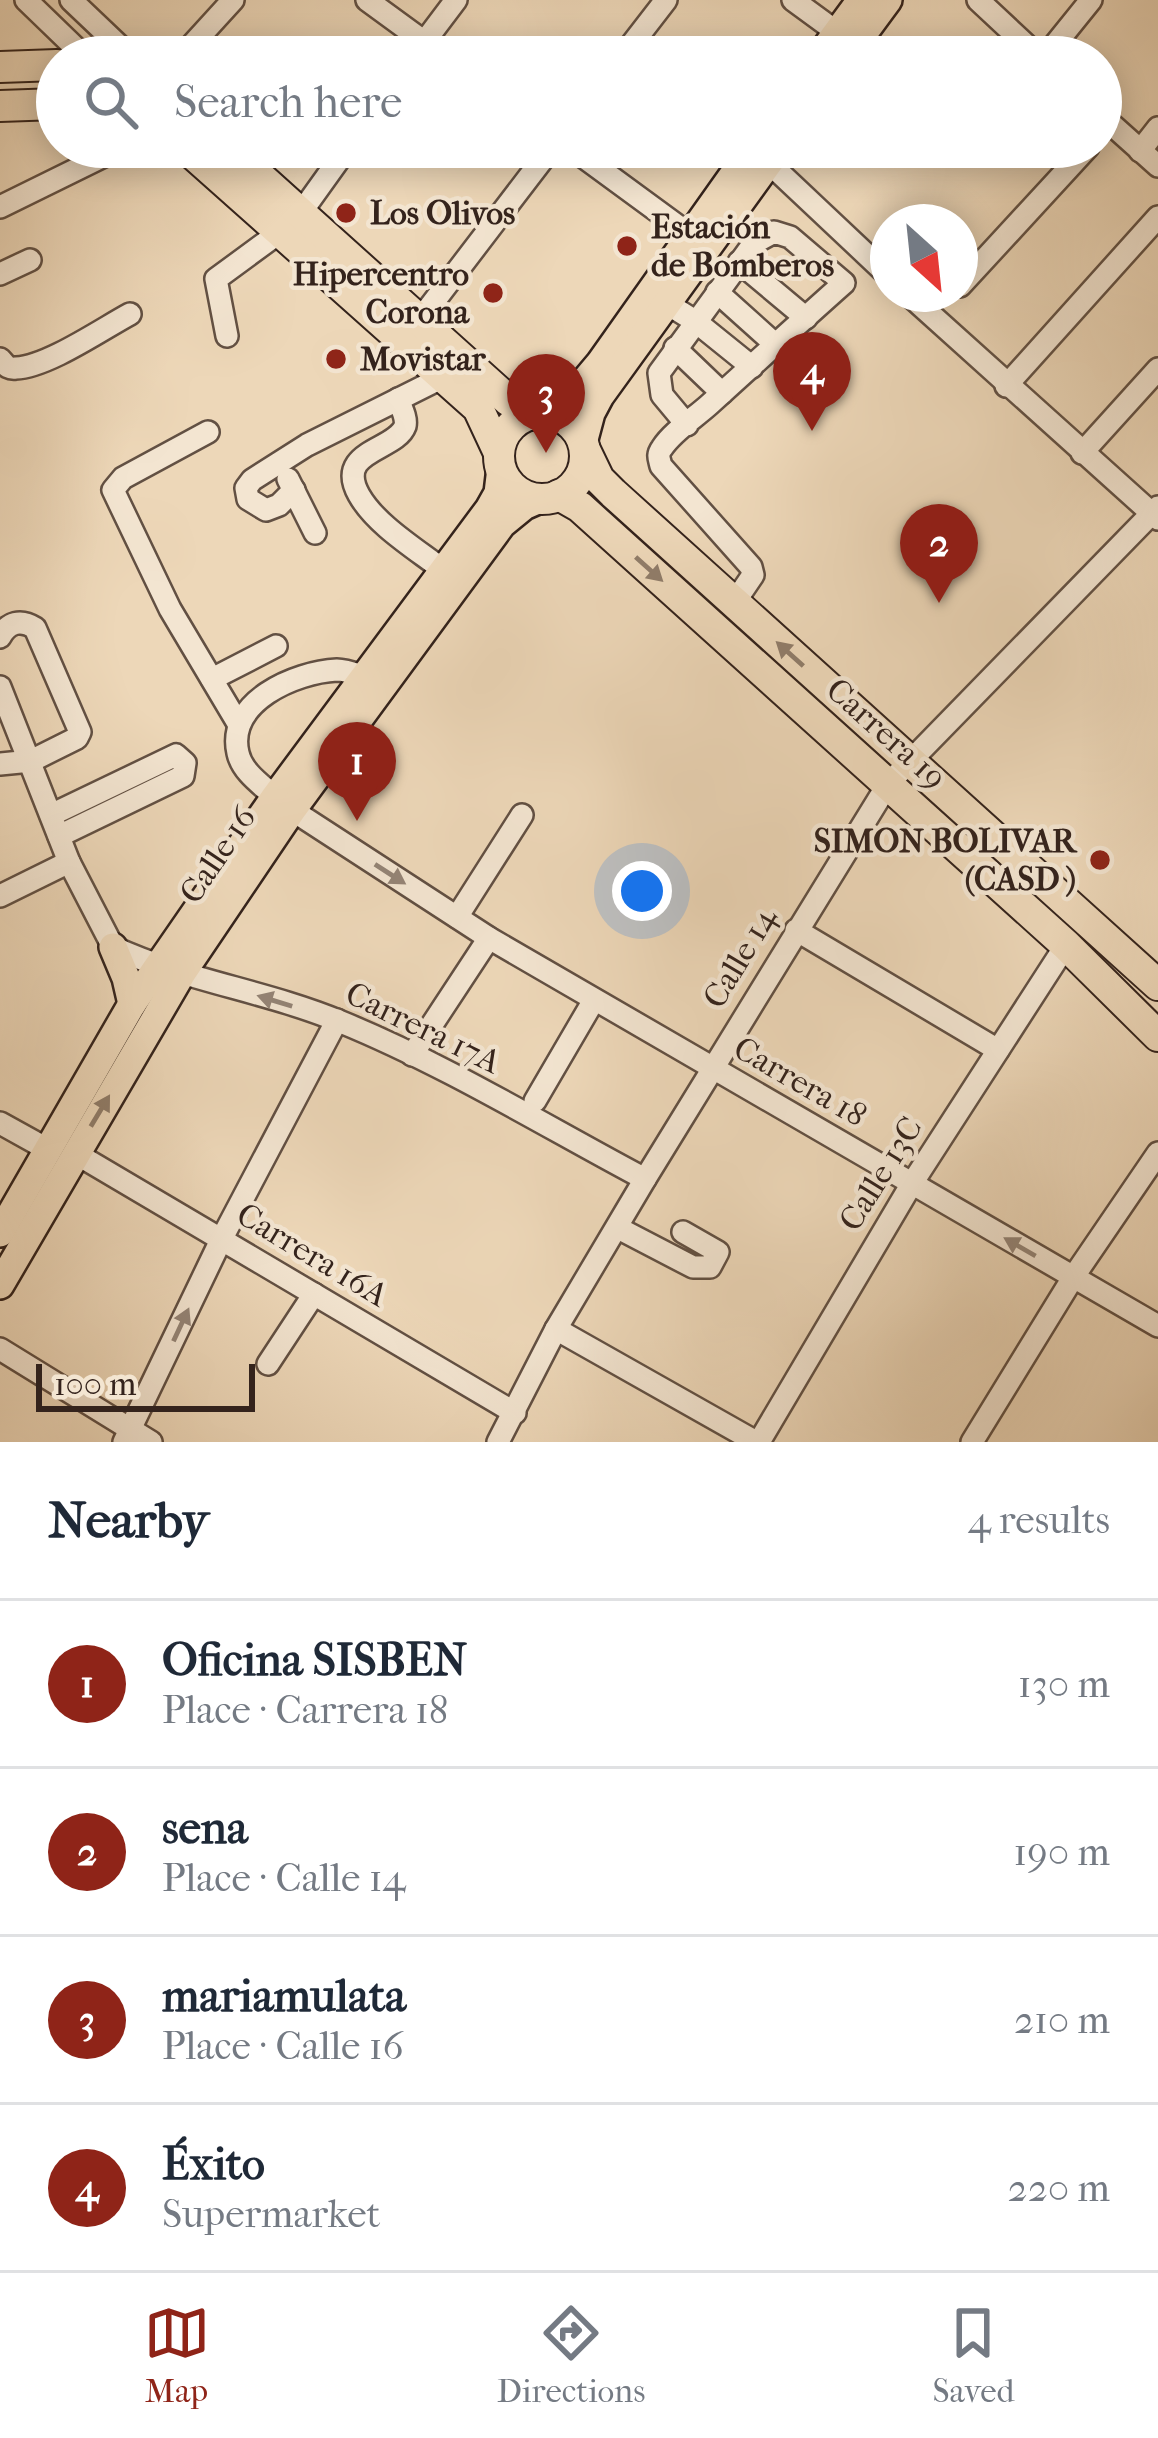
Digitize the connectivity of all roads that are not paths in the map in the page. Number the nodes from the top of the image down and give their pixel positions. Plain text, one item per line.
1 (26, 0) edge
2 (71, 0) edge
3 (233, 0) edge
4 (367, 0) edge
5 (456, 0) edge
6 (666, 0) edge
7 (794, 0) edge
8 (861, 0) edge
9 (888, 0) edge
10 (978, 0) edge
11 (1091, 0) edge
12 (63, 36) edge
13 (109, 36) edge
14 (201, 36) edge
15 (404, 36) edge
16 (429, 36) edge
17 (638, 36) edge
18 (836, 36) edge
19 (849, 36) edge
20 (854, 36) edge
21 (1018, 36) edge
22 (1060, 36) edge
23 (36, 66) edge
24 (0, 67) edge
25 (36, 105) edge
26 (0, 106) edge
27 (1158, 128) edge
28 (1122, 138) edge
29 (1149, 159) edge
30 (80, 168) edge
31 (214, 168) edge
32 (244, 168) edge
33 (332, 168) edge
34 (536, 168) edge
35 (599, 168) edge
36 (752, 168) edge
37 (756, 168) edge
38 (783, 168) edge
39 (1069, 168) edge
40 (0, 207) edge
41 (1158, 217) edge
42 (290, 223) junction
43 (690, 235) junction
44 (870, 257) edge
45 (30, 260) dead end
46 (739, 262) junction
47 (978, 266) edge
48 (870, 271) edge
49 (0, 274) edge
50 (844, 283) junction
51 (717, 292) junction
52 (666, 303) junction
53 (927, 312) edge
54 (936, 312) edge
55 (130, 314) dead end
56 (932, 317) junction
57 (806, 318) junction
58 (419, 321) junction
59 (695, 321) junction
60 (227, 336) dead end
61 (776, 345) junction
62 (674, 348) junction
63 (0, 359) edge
64 (752, 367) junction
65 (1158, 369) edge
66 (443, 377) junction
67 (1006, 386) junction
68 (722, 393) junction
69 (398, 399) junction
70 (537, 414) junction
71 (687, 425) junction
72 (208, 431) dead end
73 (584, 447) junction
74 (1082, 453) junction
75 (500, 460) junction
76 (279, 462) junction
77 (294, 490) junction
78 (549, 497) junction
79 (1156, 513) edge
80 (315, 533) dead end
81 (443, 570) junction
82 (734, 602) junction
83 (0, 637) edge
84 (276, 646) dead end
85 (365, 676) junction
86 (212, 679) junction
87 (0, 687) edge
88 (239, 724) junction
89 (31, 761) junction
90 (910, 761) junction
91 (0, 764) edge
92 (888, 784) junction
93 (284, 804) junction
94 (522, 815) dead end
95 (55, 826) junction
96 (69, 862) junction
97 (0, 896) edge
98 (457, 917) junction
99 (796, 930) junction
100 (488, 938) junction
101 (1066, 945) junction
102 (112, 947) junction
103 (171, 969) junction
104 (1158, 985) edge
105 (594, 1000) junction
106 (132, 1004) junction
107 (338, 1020) junction
108 (1158, 1036) edge
109 (998, 1050) junction
110 (412, 1055) junction
111 (712, 1069) junction
112 (535, 1101) dead end
113 (0, 1124) edge
114 (61, 1152) junction
115 (1158, 1153) edge
116 (645, 1179) junction
117 (911, 1185) junction
118 (618, 1228) junction
119 (683, 1232) dead end
120 (0, 1233) edge
121 (221, 1240) junction
122 (1073, 1278) junction
123 (0, 1285) edge
124 (314, 1294) junction
125 (1158, 1325) edge
126 (556, 1329) junction
127 (0, 1348) edge
128 (268, 1364) dead end
129 (514, 1413) junction
130 (127, 1436) edge
131 (152, 1442) edge
132 (498, 1442) edge
133 (757, 1442) edge
134 (973, 1442) edge

1 - 12 street
2 - 13 street
3 - 14 street
4 - 15 street
5 - 16 street
6 - 17 street
7 - 18 street
8 - 19 main road
9 - 20 main road
10 - 21 street
11 - 22 street
23 - 24 highway
25 - 26 highway
27 - 29 street
28 - 29 street
30 - 40 street
31 - 42 highway
32 - 42 highway
33 - 42 street
34 - 58 street
35 - 43 street
36 - 43 main road
37 - 52 main road
38 - 44 street
39 - 47 street
41 - 67 street
42 - 58 highway
42 - 60 street
42 - 66 highway
43 - 70 main road
45 - 49 street
46 - 50 street
46 - 51 street
46 - 57 street
48 - 50 street
50 - 57 street
51 - 59 street
51 - 61 street
52 - 59 street
52 - 73 main road
53 - 56 street
54 - 56 street
55 - 63 street
56 - 67 street
57 - 61 street
58 - 70 highway
59 - 62 street
59 - 64 street
61 - 64 street
62 - 68 street
62 - 71 street
64 - 68 street
65 - 74 street
66 - 69 street
66 - 75 highway
67 - 74 street
68 - 71 street
69 - 76 street
69 - 81 street
70 - 73 highway
70 - 75 highway
71 - 82 street
72 - 86 street, Carrera 18
73 - 78 highway
73 - 82 highway, Carrera 19
74 - 79 street
75 - 78 highway
75 - 81 main road, Calle 16
76 - 77 street
76 - 77 street
77 - 80 street
78 -> 92 highway, Carrera 19
78 - 93 main road, Calle 16
79 - 90 street, Calle 14
81 - 85 main road, Calle 16
90 -> 82 highway, Carrera 19
83 - 89 street
84 - 86 street
85 - 88 street
85 - 93 main road, Calle 16
86 - 88 street, Carrera 18
87 - 89 street
88 - 93 street, Carrera 18
89 - 91 street
89 - 95 street
90 - 92 street, Calle 14
90 - 104 highway, Carrera 19
92 - 99 street, Calle 14
92 - 101 highway, Carrera 19
93 -> 98 street, Carrera 18
93 - 103 main road, Calle 16
94 - 98 street
95 - 95 street
95 - 96 street
96 - 97 street
96 - 102 street
98 - 100 street, Carrera 18
99 - 109 street
99 - 111 street, Calle 14
100 - 105 street, Carrera 18
100 - 110 street
101 - 108 highway, Carrera 19
101 - 109 street, Calle 13C
102 - 103 street, Carrera 17A
102 - 106 main road
103 - 106 main road, Calle 16
107 -> 103 street, Carrera 17A
114 -> 103 main road, Calle 16
105 - 111 street, Carrera 18
105 - 112 street
106 - 114 main road, Calle 16
107 - 110 street, Carrera 17A
107 - 121 street
109 - 117 street, Calle 13C
110 - 116 street, Carrera 17A
111 - 116 street, Calle 14
111 - 117 street, Carrera 18
113 - 114 street, Carrera 16A
114 - 120 main road, Calle 16
114 - 121 street, Carrera 16A
114 - 123 main road, Calle 16
115 - 122 street
116 - 118 street, Calle 14
122 -> 117 street, Carrera 18
117 - 133 street, Calle 13C
118 - 119 street
118 - 126 street, Calle 14
121 - 124 street, Carrera 16A
130 -> 121 street
122 - 125 street, Carrera 18
122 - 134 street
124 - 128 street
124 - 129 street, Carrera 16A
126 - 129 street, Calle 14
126 - 133 street
127 - 130 street
129 - 132 street, Calle 14
130 - 131 street

